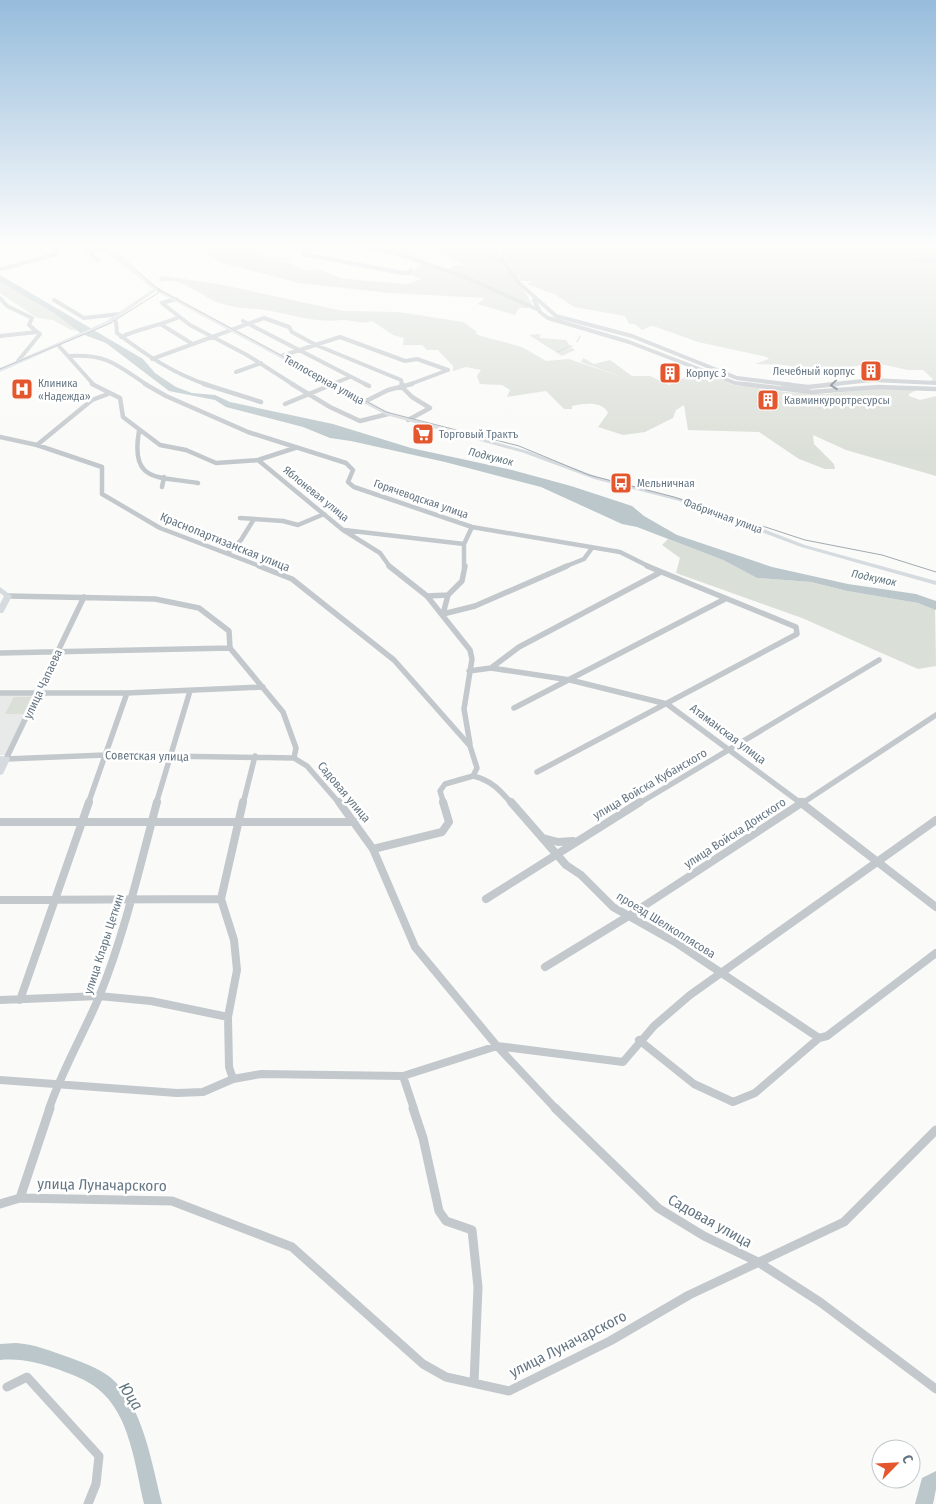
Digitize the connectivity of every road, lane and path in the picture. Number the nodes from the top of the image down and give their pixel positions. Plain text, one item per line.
1 (24, 314) edge
2 (78, 314) edge
3 (118, 314) edge
4 (120, 314) edge
5 (124, 314) edge
6 (176, 314) edge
7 (203, 314) edge
8 (544, 314) edge
9 (555, 314) edge
10 (180, 317) junction
11 (243, 321) dead end
12 (111, 323) junction
13 (250, 324) junction
14 (162, 325) junction
15 (232, 330) junction
16 (37, 332) junction
17 (0, 336) edge
18 (214, 336) junction
19 (121, 337) junction
20 (191, 344) junction
21 (316, 345) junction
22 (59, 346) junction
23 (298, 350) junction
24 (70, 356) junction
25 (281, 356) junction
26 (152, 359) junction
27 (18, 361) junction
28 (261, 363) junction
29 (0, 370) edge
30 (236, 372) dead end
31 (350, 377) junction
32 (332, 384) junction
33 (369, 386) dead end
34 (401, 386) junction
35 (936, 386) edge
36 (108, 394) junction
37 (307, 394) junction
38 (261, 402) dead end
39 (364, 402) junction
40 (285, 404) dead end
41 (388, 414) junction
42 (408, 420) junction
43 (139, 431) junction
44 (0, 437) edge
45 (37, 445) junction
46 (295, 448) junction
47 (511, 448) joint
48 (258, 460) junction
49 (164, 477) junction
50 (198, 483) dead end
51 (162, 487) dead end
52 (324, 514) junction
53 (240, 518) dead end
54 (254, 519) junction
55 (472, 527) junction
56 (343, 530) junction
57 (464, 544) junction
58 (592, 548) junction
59 (228, 553) junction
60 (661, 572) junction
61 (936, 583) edge
62 (0, 589) edge
63 (448, 594) junction
64 (8, 596) junction
65 (427, 596) junction
66 (84, 597) junction
67 (725, 599) junction
68 (0, 611) edge
69 (443, 614) junction
70 (230, 648) junction
71 (58, 652) junction
72 (0, 653) edge
73 (879, 660) dead end
74 (491, 668) junction
75 (469, 671) junction
76 (570, 680) junction
77 (263, 687) junction
78 (190, 691) junction
79 (0, 693) edge
80 (39, 693) junction
81 (127, 694) junction
82 (667, 704) junction
83 (514, 708) dead end
84 (936, 715) edge
85 (470, 746) junction
86 (732, 750) junction
87 (105, 755) junction
88 (255, 756) junction
89 (169, 757) junction
90 (294, 758) junction
91 (3, 759) edge
92 (0, 772) edge
93 (537, 772) dead end
94 (473, 776) junction
95 (801, 803) junction
96 (936, 820) edge
97 (0, 822) edge
98 (238, 822) junction
99 (355, 822) junction
100 (82, 823) junction
101 (152, 823) junction
102 (543, 838) junction
103 (573, 841) junction
104 (373, 849) junction
105 (555, 853) junction
106 (879, 862) junction
107 (486, 898) dead end
108 (221, 899) junction
109 (0, 900) edge
110 (55, 901) junction
111 (130, 901) junction
112 (936, 907) edge
113 (629, 916) junction
114 (936, 953) edge
115 (544, 967) dead end
116 (721, 973) junction
117 (99, 996) junction
118 (0, 1000) edge
119 (20, 1000) junction
120 (228, 1017) junction
121 (818, 1038) junction
122 (639, 1040) junction
123 (496, 1046) junction
124 (402, 1076) junction
125 (232, 1079) junction
126 (0, 1080) edge
127 (58, 1083) junction
128 (936, 1130) edge
129 (20, 1198) junction
130 (0, 1204) edge
131 (758, 1262) junction
132 (474, 1383) junction
133 (7, 1387) dead end
134 (936, 1389) edge
135 (88, 1504) edge

1 - 16 street
2 - 3 street
4 - 12 main road
5 - 12 main road
6 - 10 street
7 - 15 main road, Теплосерная улица
8 - 35 street
35 -> 9 street
10 - 14 street
10 - 18 street
11 - 13 street
12 - 19 street
12 - 22 main road
13 - 15 street
13 - 21 street
13 - 23 street
14 - 19 street
14 - 20 street
15 - 18 street
15 - 25 main road, Теплосерная улица
16 - 17 street
16 - 27 street
18 - 20 street
18 - 28 street
19 - 26 street
20 - 26 street
21 - 23 street
21 - 34 street
21 - 34 street
22 - 24 street
22 - 27 main road
23 - 25 street
23 - 31 street
24 - 36 street
24 - 46 street, Горячеводская улица
25 - 32 main road, Теплосерная улица
26 - 38 street
27 - 29 main road
28 - 30 street
28 - 37 street
31 - 32 street
31 - 33 street
32 - 37 street
32 - 39 main road, Теплосерная улица
34 - 39 street
34 - 42 street
36 - 43 street
36 - 45 street
37 - 40 street
37 - 41 street
39 - 41 main road, Теплосерная улица
41 - 42 main road, Теплосерная улица
42 - 47 main road, Теплосерная улица
43 - 48 street
43 - 49 street
44 - 45 street, Краснопартизанская улица
45 - 59 street, Краснопартизанская улица
46 - 48 street
46 - 55 street, Горячеводская улица
47 - 61 main road, Фабричная улица
48 - 52 street, Яблоневая улица
49 - 50 street
49 - 51 street
52 - 54 street
52 - 56 street, Яблоневая улица
53 - 54 street
54 - 59 street
55 - 57 street
55 - 58 street, Горячеводская улица
56 - 57 street
56 - 65 street, Яблоневая улица
57 - 63 street
58 - 60 street, Горячеводская улица
58 - 69 street
59 - 85 street, Краснопартизанская улица
60 - 67 street, Горячеводская улица
60 - 74 street
62 - 64 main road
63 - 65 street
63 - 69 street
64 - 66 street
64 - 68 main road
65 - 69 street, Яблоневая улица
66 - 70 street
66 - 71 street, улица Чапаева
67 - 76 street
67 - 82 street, Горячеводская улица
69 - 75 street, Яблоневая улица
70 - 71 street
70 - 77 street
71 - 72 street
71 - 80 street, улица Чапаева
73 - 86 street, улица Войска Кубанского
74 - 75 street, Атаманская улица
74 - 76 street, Атаманская улица
75 - 85 street, Яблоневая улица
76 - 82 street, Атаманская улица
76 - 83 street
77 - 78 street
77 - 90 street
78 - 81 street
78 - 89 street, улица Клары Цеткин
79 - 80 street
80 - 81 street
80 - 91 street, улица Чапаева
81 - 87 street
82 - 86 street, Атаманская улица
82 - 93 street
84 - 95 street, улица Войска Донского
85 - 94 street, Краснопартизанская улица
86 - 95 street, Атаманская улица
86 - 103 street, улица Войска Кубанского
87 - 89 street, Советская улица
87 - 91 street, Советская улица
87 - 100 street
88 - 89 street, Советская улица
88 - 90 street, Советская улица
88 - 98 street
89 - 101 street, улица Клары Цеткин
90 - 99 street, Садовая улица
91 - 92 main road, улица Чапаева
94 - 102 street, проезд Шелкоплясова
94 - 104 street
95 - 106 street, Атаманская улица
95 - 113 street, улица Войска Донского
96 - 106 street
97 - 100 street
98 - 99 street
98 - 101 street
98 - 108 street
99 - 104 street, Садовая улица
100 - 101 street
100 - 110 street
101 - 111 street, улица Клары Цеткин
102 - 103 street
102 - 105 street, проезд Шелкоплясова
103 - 105 street, улица Войска Кубанского
104 - 123 street, Садовая улица
105 - 107 street, улица Войска Кубанского
105 - 113 street, проезд Шелкоплясова
106 - 112 street, Атаманская улица
106 - 116 street
108 - 111 street
108 - 120 street
109 - 110 street
110 - 111 street
110 - 119 street
111 - 117 street, улица Клары Цеткин
113 - 115 street, улица Войска Донского
113 - 116 street, проезд Шелкоплясова
114 - 121 street
116 - 121 street, проезд Шелкоплясова
116 - 122 street
117 - 119 street
117 - 120 street
117 - 127 street, улица Клары Цеткин
118 - 119 street
120 - 125 street
121 - 122 street
122 - 123 street
123 - 124 street
123 - 131 street, Садовая улица
124 - 125 street
124 - 132 street
125 - 127 street
126 - 127 street
127 - 129 street, улица Клары Цеткин
128 - 131 street, улица Луначарского
129 - 130 street, улица Луначарского
129 - 132 street, улица Луначарского
131 - 132 street, улица Луначарского
131 - 134 street, Садовая улица
133 - 135 street

